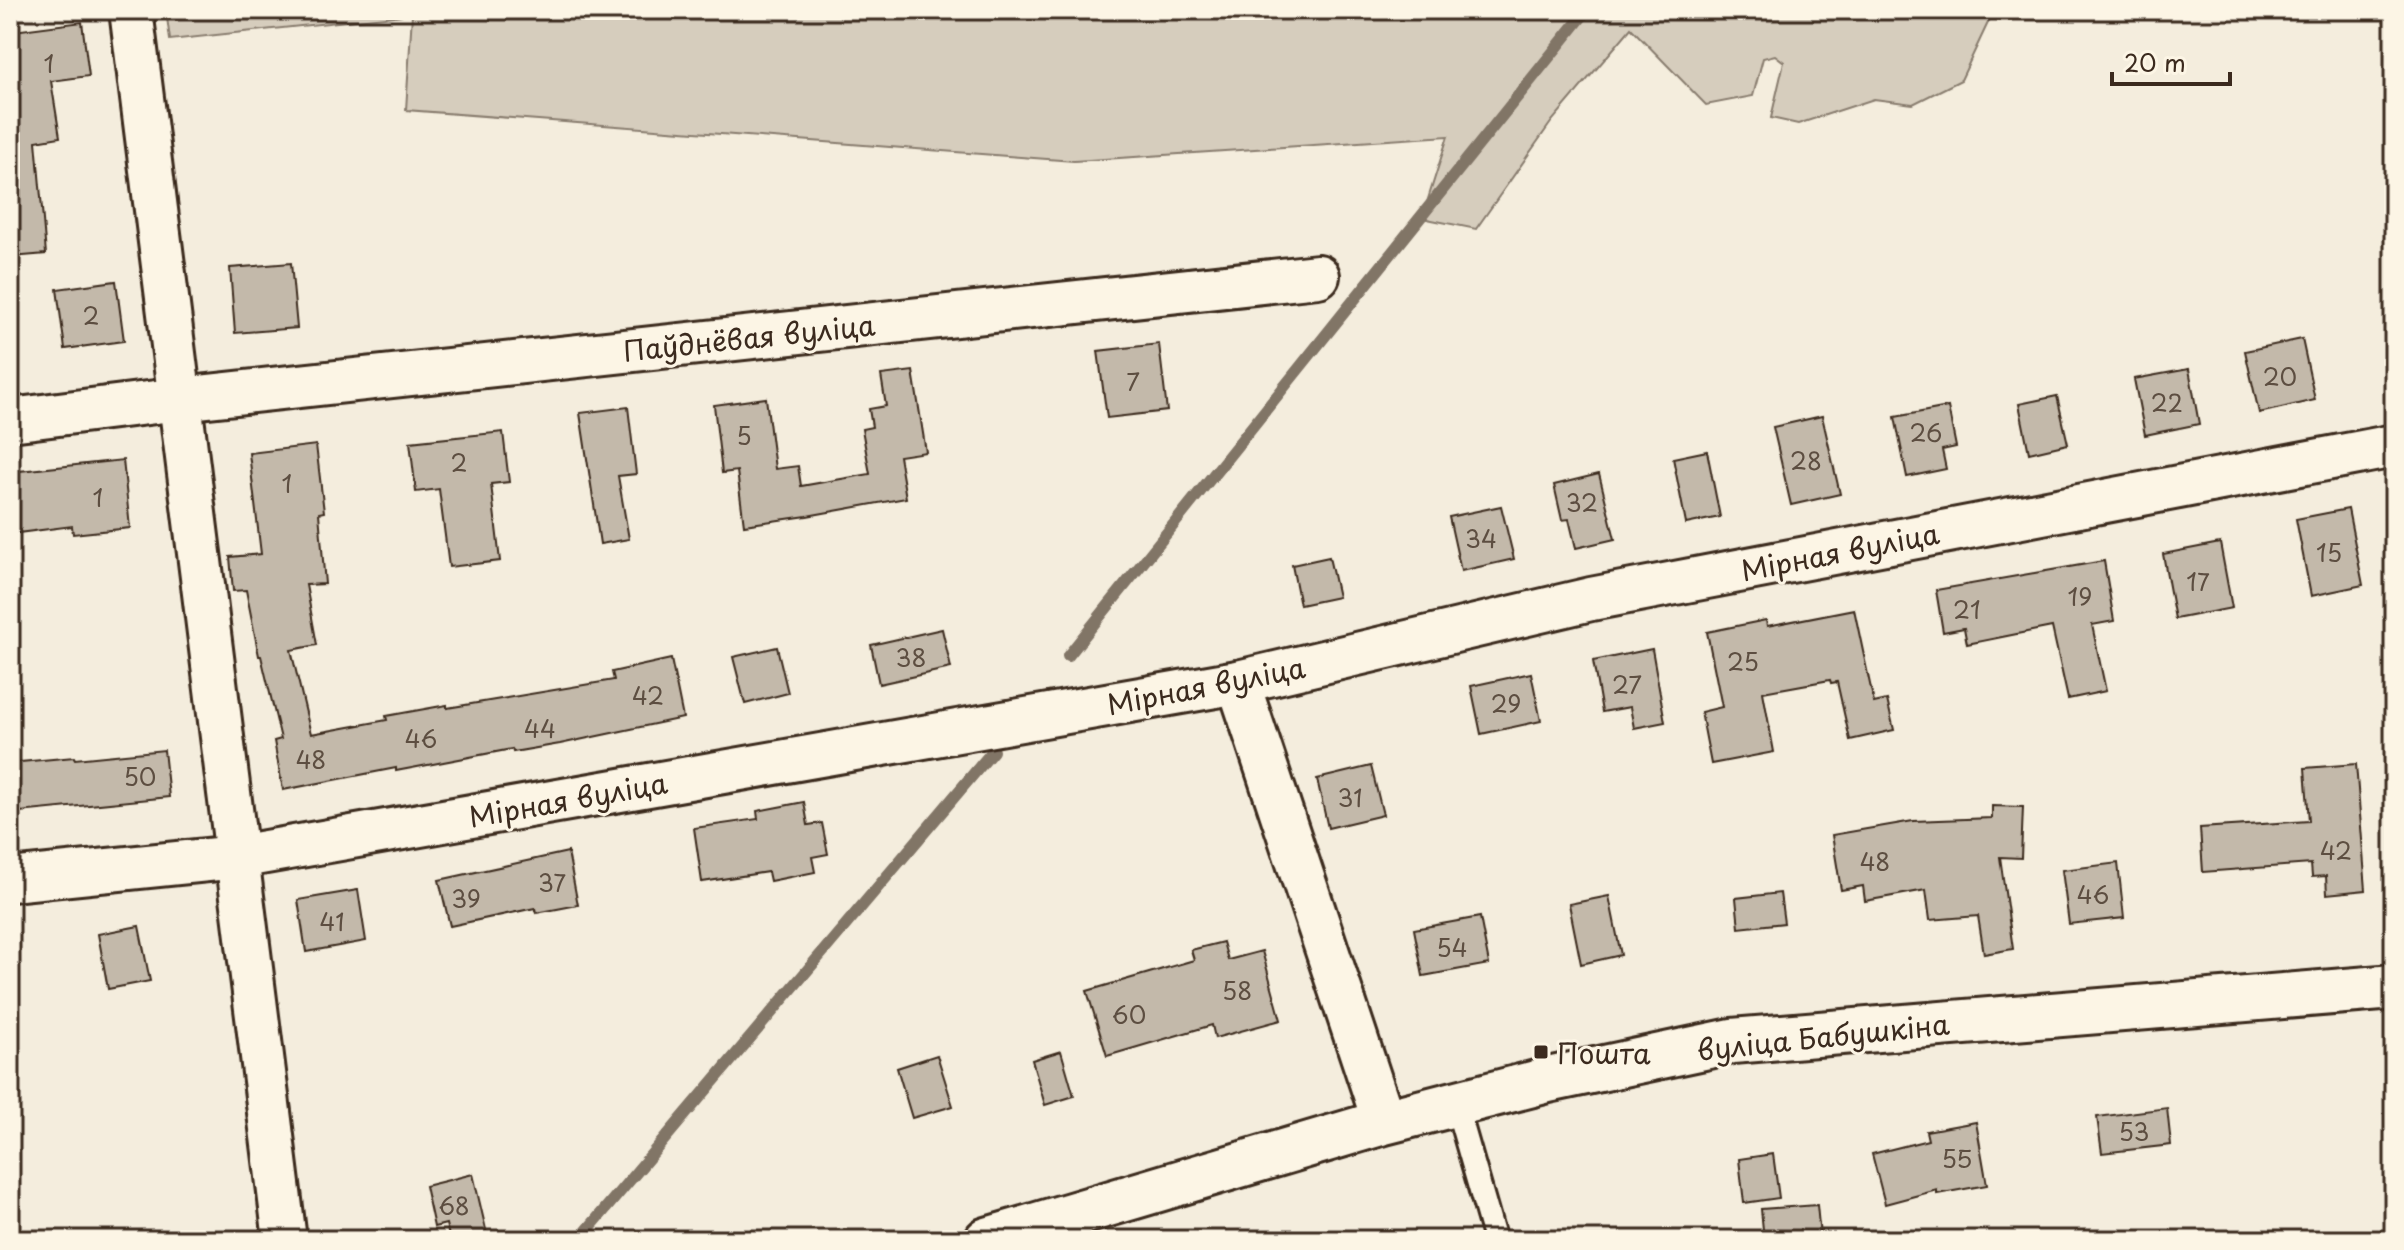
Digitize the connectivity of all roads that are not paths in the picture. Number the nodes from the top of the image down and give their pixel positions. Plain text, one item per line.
1 (131, 10) edge
2 (1318, 276) dead end
3 (180, 399) junction
4 (10, 420) edge
5 (2394, 446) edge
6 (1238, 682) junction
7 (237, 857) junction
8 (10, 880) edge
9 (2394, 987) edge
10 (1456, 1104) junction
11 (1384, 1122) junction
12 (285, 1240) edge
13 (987, 1240) edge
14 (1495, 1240) edge

1 - 3 street
2 - 3 street, Паўднёвая вуліца
3 - 4 street, Паўднёвая вуліца
3 - 7 street
5 - 6 street, Мірная вуліца
6 - 7 street, Мірная вуліца
6 - 11 street
7 - 8 street, Мірная вуліца
7 - 12 street
9 - 10 street, вуліца Бабушкіна
10 - 11 street, вуліца Бабушкіна
10 - 14 lane
11 - 13 street, вуліца Бабушкіна

